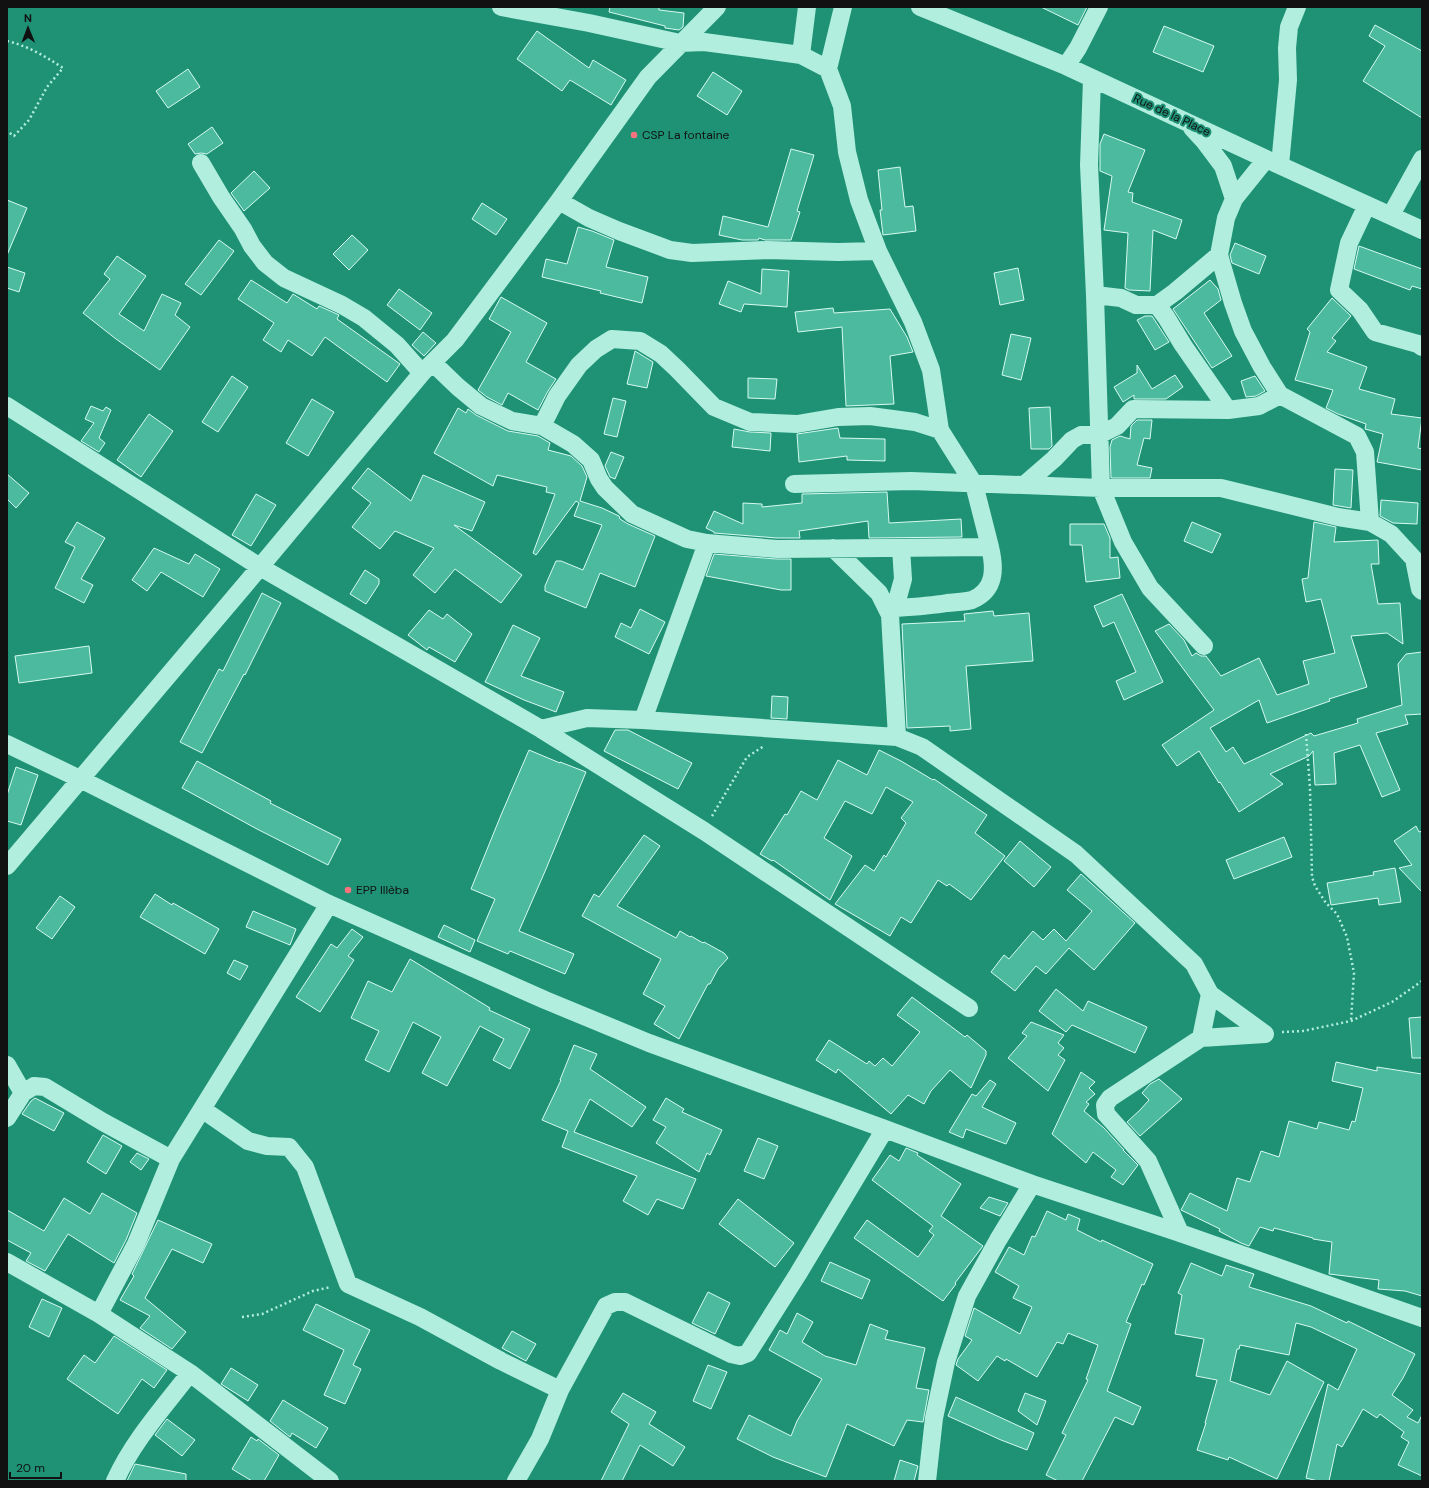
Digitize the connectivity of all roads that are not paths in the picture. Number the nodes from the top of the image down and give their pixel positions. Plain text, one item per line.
1 (717, 7) edge
2 (806, 7) edge
3 (843, 7) edge
4 (920, 7) edge
5 (1297, 7) edge
6 (507, 8) edge
7 (1097, 8) edge
8 (680, 43) junction
9 (801, 55) junction
10 (1066, 66) junction
11 (828, 69) junction
12 (1092, 79) junction
13 (1184, 121) junction
14 (1422, 159) edge
15 (1273, 162) junction
16 (201, 163) dead end
17 (1234, 199) junction
18 (559, 201) junction
19 (1367, 206) junction
20 (1391, 215) junction
21 (1422, 230) edge
22 (878, 251) junction
23 (1219, 255) junction
24 (1095, 295) junction
25 (1157, 304) junction
26 (1422, 347) edge
27 (428, 368) junction
28 (1280, 395) junction
29 (7, 406) edge
30 (1228, 410) junction
31 (542, 426) junction
32 (940, 430) junction
33 (1099, 435) junction
34 (794, 484) dead end
35 (974, 484) junction
36 (1024, 485) junction
37 (1105, 488) junction
38 (1370, 522) junction
39 (707, 543) junction
40 (990, 547) junction
41 (833, 548) junction
42 (901, 548) junction
43 (260, 567) junction
44 (1422, 591) edge
45 (892, 611) junction
46 (1204, 646) dead end
47 (643, 720) junction
48 (541, 729) junction
49 (897, 737) junction
50 (7, 744) edge
51 (80, 779) junction
52 (7, 866) edge
53 (329, 904) junction
54 (1210, 994) junction
55 (969, 1008) dead end
56 (1201, 1038) junction
57 (7, 1064) edge
58 (23, 1093) junction
59 (202, 1109) junction
60 (7, 1118) edge
61 (885, 1129) junction
62 (171, 1159) junction
63 (1032, 1184) junction
64 (1180, 1233) junction
65 (7, 1262) edge
66 (99, 1314) junction
67 (1422, 1318) edge
68 (190, 1373) junction
69 (560, 1390) junction
70 (115, 1481) edge
71 (330, 1481) edge
72 (516, 1481) edge
73 (927, 1481) edge

1 - 8 street
2 - 9 street
3 - 11 street
4 - 10 street, Rue de la Place
5 - 15 street
6 - 8 street
7 - 10 street
8 - 9 street
8 - 18 street
9 - 11 street
10 - 12 street, Rue de la Place
11 - 22 street
12 - 13 street, Rue de la Place
12 - 24 street
13 - 15 street, Rue de la Place
13 - 17 street
14 - 20 street
15 - 17 street
15 - 19 street, Rue de la Place
16 - 27 street
17 - 23 street
18 - 22 street
18 - 27 street
19 - 20 street, Rue de la Place
19 - 26 street
20 - 21 street, Rue de la Place
22 - 32 street
23 - 25 street
23 - 28 street
24 - 25 street
24 - 33 street
25 - 30 street
27 - 31 street
27 - 43 street
28 - 30 street
28 - 38 street
29 - 43 street
30 - 33 street
31 - 32 street
31 - 39 street
32 - 35 street
33 - 36 street
33 - 37 street
34 - 35 street
35 - 36 street
35 - 40 street
36 - 37 street
37 - 38 street
37 - 46 street
38 - 44 street
39 - 41 street
39 - 47 street
40 - 42 street
40 - 45 street
41 - 42 street
41 - 45 street
42 - 45 street
43 - 48 street
43 - 51 street
45 - 49 street
47 - 48 street
47 - 49 street
48 - 55 street
49 - 54 street
50 - 51 street
51 - 52 street
51 - 53 street
53 - 59 street
53 - 61 street
54 - 56 street
54 - 56 street
56 - 64 street
57 - 58 street
58 - 60 street
58 - 62 street
59 - 62 street
59 - 69 street
61 - 63 street
61 - 69 street
62 - 66 street
63 - 64 street
63 - 73 street
64 - 67 street
65 - 66 street
66 - 68 street
68 - 70 street
68 - 71 street
69 - 72 street

